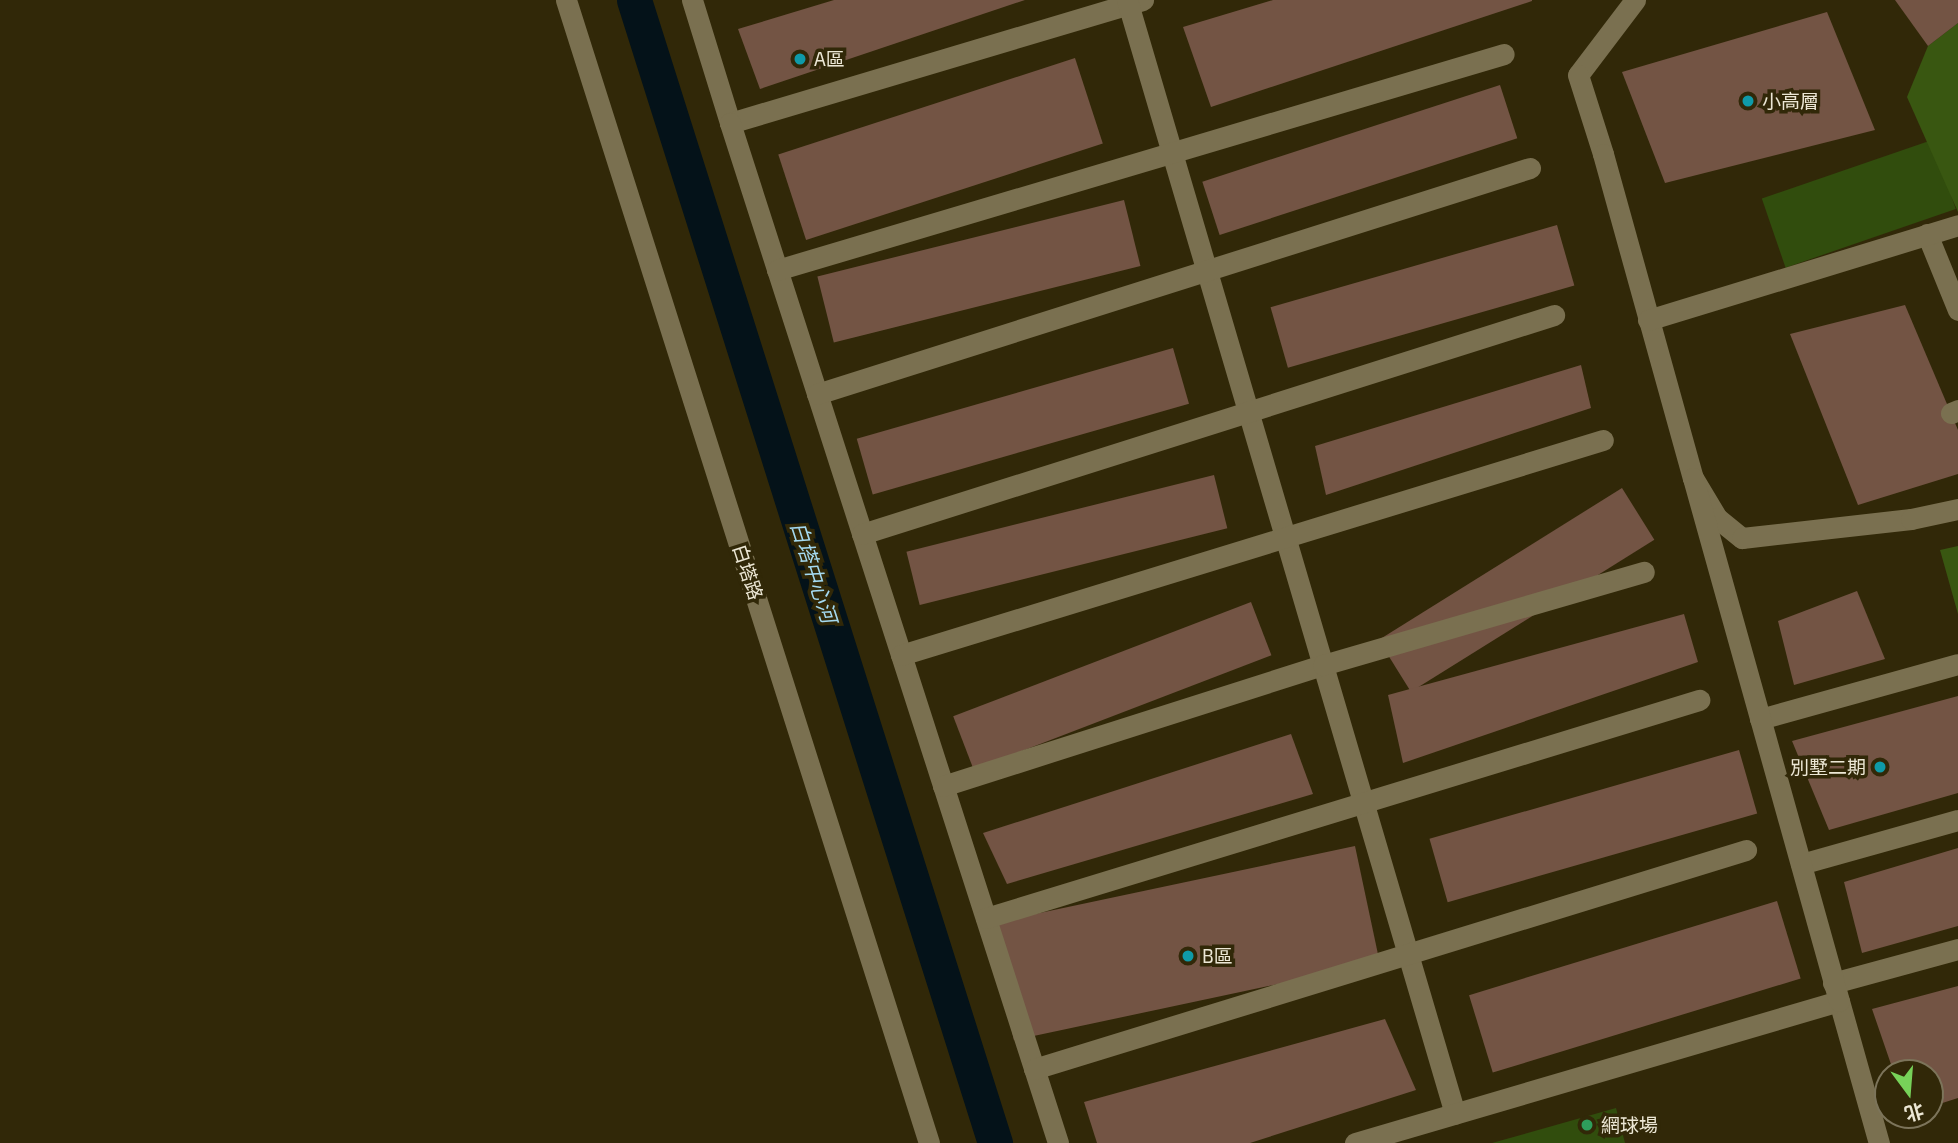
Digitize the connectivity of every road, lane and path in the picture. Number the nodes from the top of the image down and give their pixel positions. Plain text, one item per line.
1 (566, 0) edge
2 (692, 0) edge
3 (1635, 0) edge
4 (1133, 1) edge
5 (1504, 54) dead end
6 (730, 123) junction
7 (1172, 153) junction
8 (1530, 169) dead end
9 (1958, 225) edge
10 (1927, 234) junction
11 (778, 270) junction
12 (1207, 271) junction
13 (1958, 310) edge
14 (1554, 315) dead end
15 (1648, 320) junction
16 (817, 394) junction
17 (1248, 412) junction
18 (1603, 440) dead end
19 (1693, 478) junction
20 (1958, 509) edge
21 (862, 534) junction
22 (1285, 538) junction
23 (1644, 572) dead end
24 (901, 655) junction
25 (1958, 664) edge
26 (1323, 665) junction
27 (1699, 700) dead end
28 (1760, 719) junction
29 (943, 786) junction
30 (1363, 803) junction
31 (1958, 820) edge
32 (1746, 850) dead end
33 (1801, 864) junction
34 (986, 918) junction
35 (1958, 949) edge
36 (1408, 954) junction
37 (1836, 992) junction
38 (1034, 1069) junction
39 (1455, 1114) junction
40 (929, 1143) edge
41 (1058, 1143) edge
42 (1355, 1143) edge
43 (1879, 1143) edge

1 - 40 street, 白塔路
2 - 6 street
3 - 15 street
4 - 6 street
4 - 7 street
5 - 7 street
6 - 11 street
7 - 11 street
7 - 12 street
8 - 12 street
9 - 10 street
10 - 13 street
10 - 15 street
11 - 16 street
12 - 16 street
12 - 17 street
14 - 17 street
15 - 19 street
16 - 21 street
17 - 21 street
17 - 22 street
18 - 22 street
19 - 20 street
19 - 28 street
21 - 24 street
22 - 24 street
22 - 26 street
23 - 26 street
24 - 29 street
25 - 28 street
26 - 29 street
26 - 30 street
27 - 30 street
28 - 33 street
29 - 34 street
30 - 34 street
30 - 36 street
31 - 33 street
32 - 36 street
33 - 37 street
34 - 38 street
35 - 37 street
36 - 38 street
36 - 39 street
37 - 39 street
37 - 43 street
38 - 41 street
39 - 42 street

